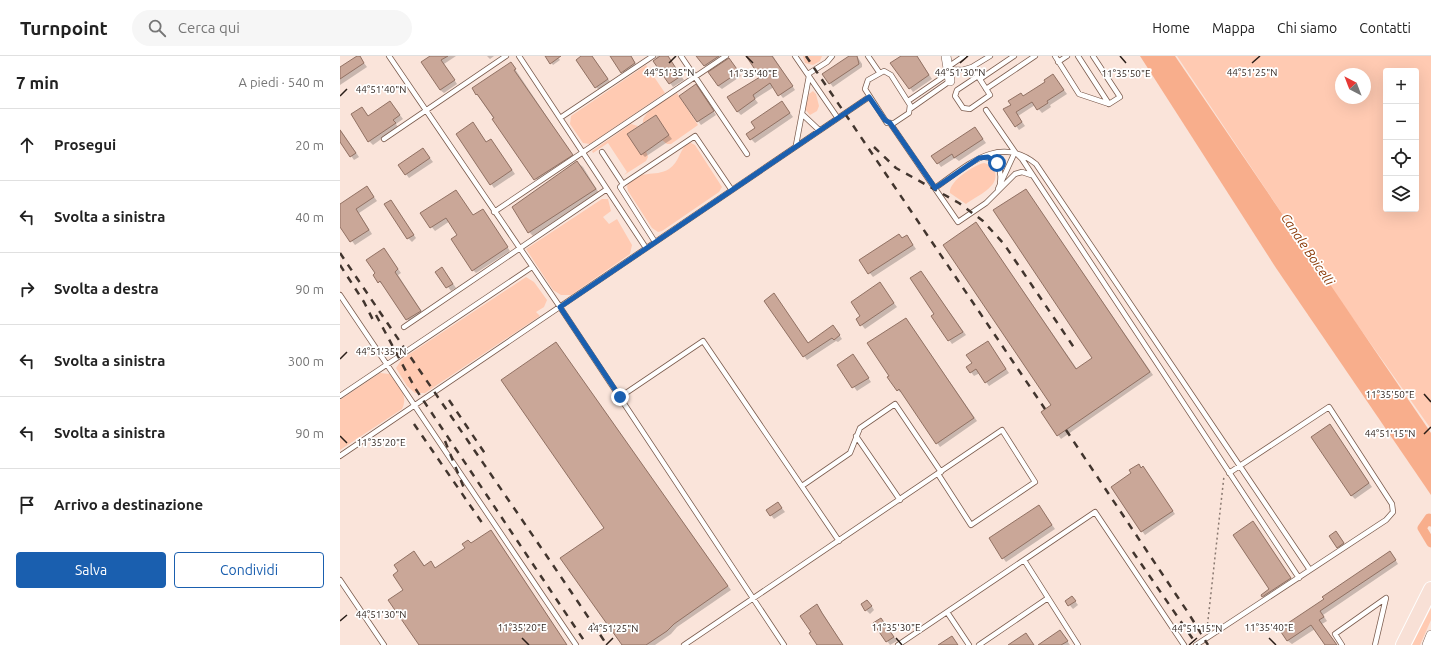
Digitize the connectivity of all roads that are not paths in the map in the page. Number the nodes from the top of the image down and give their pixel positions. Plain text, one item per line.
1 (389, 56) edge
2 (506, 56) edge
3 (519, 56) edge
4 (653, 56) edge
5 (681, 56) edge
6 (726, 56) edge
7 (796, 56) edge
8 (832, 56) edge
9 (868, 56) edge
10 (946, 56) edge
11 (964, 56) edge
12 (990, 56) edge
13 (1014, 56) edge
14 (1035, 56) edge
15 (1054, 56) edge
16 (1067, 56) edge
17 (1078, 56) edge
18 (1093, 56) edge
19 (1059, 63) junction
20 (972, 68) junction
21 (879, 72) junction
22 (949, 72) junction
23 (809, 75) junction
24 (695, 77) junction
25 (979, 77) junction
26 (986, 89) junction
27 (869, 97) junction
28 (908, 101) junction
29 (1109, 104) junction
30 (910, 109) junction
31 (426, 110) junction
32 (986, 110) dead end
33 (802, 114) junction
34 (560, 118) junction
35 (837, 118) junction
36 (890, 123) junction
37 (819, 130) junction
38 (384, 138) dead end
39 (796, 145) junction
40 (583, 152) junction
41 (602, 152) dead end
42 (1015, 152) junction
43 (747, 154) dead end
44 (979, 158) junction
45 (1033, 176) junction
46 (623, 184) junction
47 (999, 186) junction
48 (935, 188) junction
49 (607, 189) junction
50 (731, 189) junction
51 (994, 195) junction
52 (494, 212) junction
53 (655, 242) junction
54 (646, 248) junction
55 (520, 249) junction
56 (532, 267) junction
57 (340, 295) edge
58 (560, 307) junction
59 (404, 327) dead end
60 (387, 364) junction
61 (340, 396) edge
62 (620, 397) junction
63 (414, 406) junction
64 (856, 436) junction
65 (340, 456) edge
66 (1240, 466) junction
67 (940, 473) junction
68 (1230, 473) junction
69 (802, 486) junction
70 (900, 500) junction
71 (839, 541) junction
72 (1024, 560) junction
73 (1310, 570) junction
74 (1299, 578) junction
75 (340, 580) edge
76 (1431, 589) edge
77 (1048, 598) junction
78 (754, 599) junction
79 (947, 612) junction
80 (1431, 635) edge
81 (384, 645) edge
82 (576, 645) edge
83 (684, 645) edge
84 (784, 645) edge
85 (898, 645) edge
86 (969, 645) edge
87 (979, 645) edge
88 (1078, 645) edge
89 (1184, 645) edge
90 (1196, 645) edge
91 (1342, 645) edge
92 (1375, 645) edge
93 (1403, 645) edge
94 (1427, 645) edge

1 - 31 lane
2 - 31 lane
3 - 34 lane
4 - 34 lane
5 - 24 lane
6 - 24 lane
7 - 23 lane
8 - 23 lane
9 - 21 lane
10 - 22 street
11 - 22 lane
12 - 20 lane
13 - 25 lane
14 - 26 lane
15 - 19 lane
16 - 19 lane
17 - 29 lane
18 - 29 lane
19 - 29 lane
20 - 22 lane
20 - 25 lane
21 - 27 lane
21 - 28 lane
22 - 28 lane
22 - 30 lane
23 - 33 lane
23 - 35 lane
24 - 40 lane
24 - 43 lane
25 - 26 lane
25 - 26 lane
27 - 35 lane
27 - 36 lane
28 - 30 lane
30 - 36 lane
31 - 38 lane
31 - 52 lane
32 - 42 lane
33 - 37 lane
33 - 39 lane
34 - 40 lane
35 - 37 lane
36 - 48 lane
37 - 39 lane
39 - 50 lane
40 - 49 lane
40 - 52 lane
41 - 46 lane
42 - 44 lane
42 - 45 lane
42 - 47 lane
42 - 66 lane
44 - 47 lane
44 - 48 lane
45 - 51 lane
45 - 68 lane
46 - 50 lane
46 - 53 lane
47 - 51 lane
48 - 51 lane
49 - 54 lane
49 - 55 lane
50 - 53 lane
52 - 55 lane
53 - 54 lane
54 - 58 lane
55 - 56 lane
55 - 59 lane
56 - 58 lane
56 - 60 lane
57 - 60 lane
58 - 62 lane
58 - 63 lane
60 - 61 lane
60 - 63 lane
62 - 69 lane
62 - 78 lane
63 - 65 lane
63 - 82 lane
64 - 67 lane
64 - 69 lane
64 - 70 lane
66 - 68 lane
66 - 73 lane
66 - 73 lane
67 - 67 lane
67 - 70 lane
68 - 74 lane
69 - 71 lane
70 - 71 lane
71 - 78 lane
72 - 77 lane
72 - 79 lane
72 - 89 lane
73 - 74 lane
74 - 90 lane
75 - 81 lane
76 - 93 main road
77 - 87 lane
77 - 88 lane
78 - 83 lane
78 - 84 lane
79 - 85 lane
79 - 86 lane
80 - 94 street
91 - 92 lane

